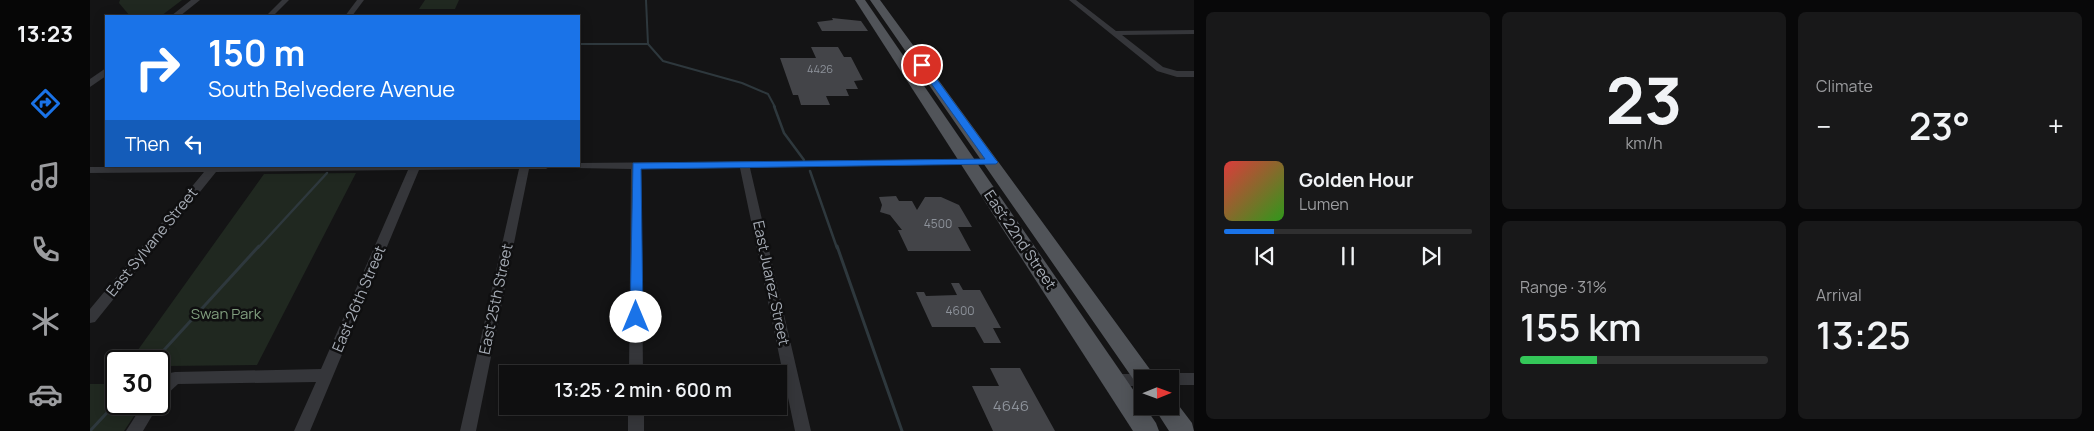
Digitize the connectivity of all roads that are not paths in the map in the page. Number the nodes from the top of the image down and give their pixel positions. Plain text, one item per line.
1 (196, 0) edge
2 (286, 0) edge
3 (361, 0) edge
4 (860, 0) edge
5 (875, 0) edge
6 (1072, 0) edge
7 (176, 15) edge
8 (270, 15) edge
9 (349, 15) edge
10 (1194, 32) edge
11 (1113, 33) junction
12 (105, 72) edge
13 (1194, 74) edge
14 (92, 81) edge
15 (105, 162) edge
16 (968, 162) junction
17 (993, 162) junction
18 (744, 164) junction
19 (580, 166) edge
20 (636, 166) junction
21 (415, 167) edge
22 (525, 167) edge
23 (214, 168) edge
24 (92, 172) edge
25 (90, 318) edge
26 (636, 365) edge
27 (1138, 370) edge
28 (326, 375) junction
29 (1134, 379) edge
30 (1179, 379) edge
31 (1194, 379) edge
32 (1113, 380) junction
33 (170, 382) edge
34 (145, 415) edge
35 (636, 415) edge
36 (1171, 415) edge
37 (134, 431) edge
38 (302, 431) edge
39 (468, 431) edge
40 (636, 431) edge
41 (803, 431) edge
42 (1147, 431) edge
43 (1183, 431) edge

1 - 7 street
2 - 8 street
3 - 9 street
4 - 16 main road, East 22nd Street
5 - 17 main road, East 22nd Street
6 - 11 street
10 - 11 street
11 - 13 street
12 - 14 street
15 - 24 street
16 - 17 street
16 - 18 street
16 - 32 main road, East 22nd Street
17 - 27 main road, East 22nd Street
18 - 20 street
18 - 41 street, East Juarez Street
19 - 20 street
20 - 26 street
21 - 23 street
21 - 28 street, East 26th Street
22 - 39 street, East 25th Street
23 - 24 street
23 - 25 street, East Sylvane Street
28 - 33 street
28 - 38 street, East 26th Street
29 - 32 street
30 - 31 street
32 - 42 main road, East 22nd Street
34 - 37 street
35 - 40 street
36 - 43 main road

